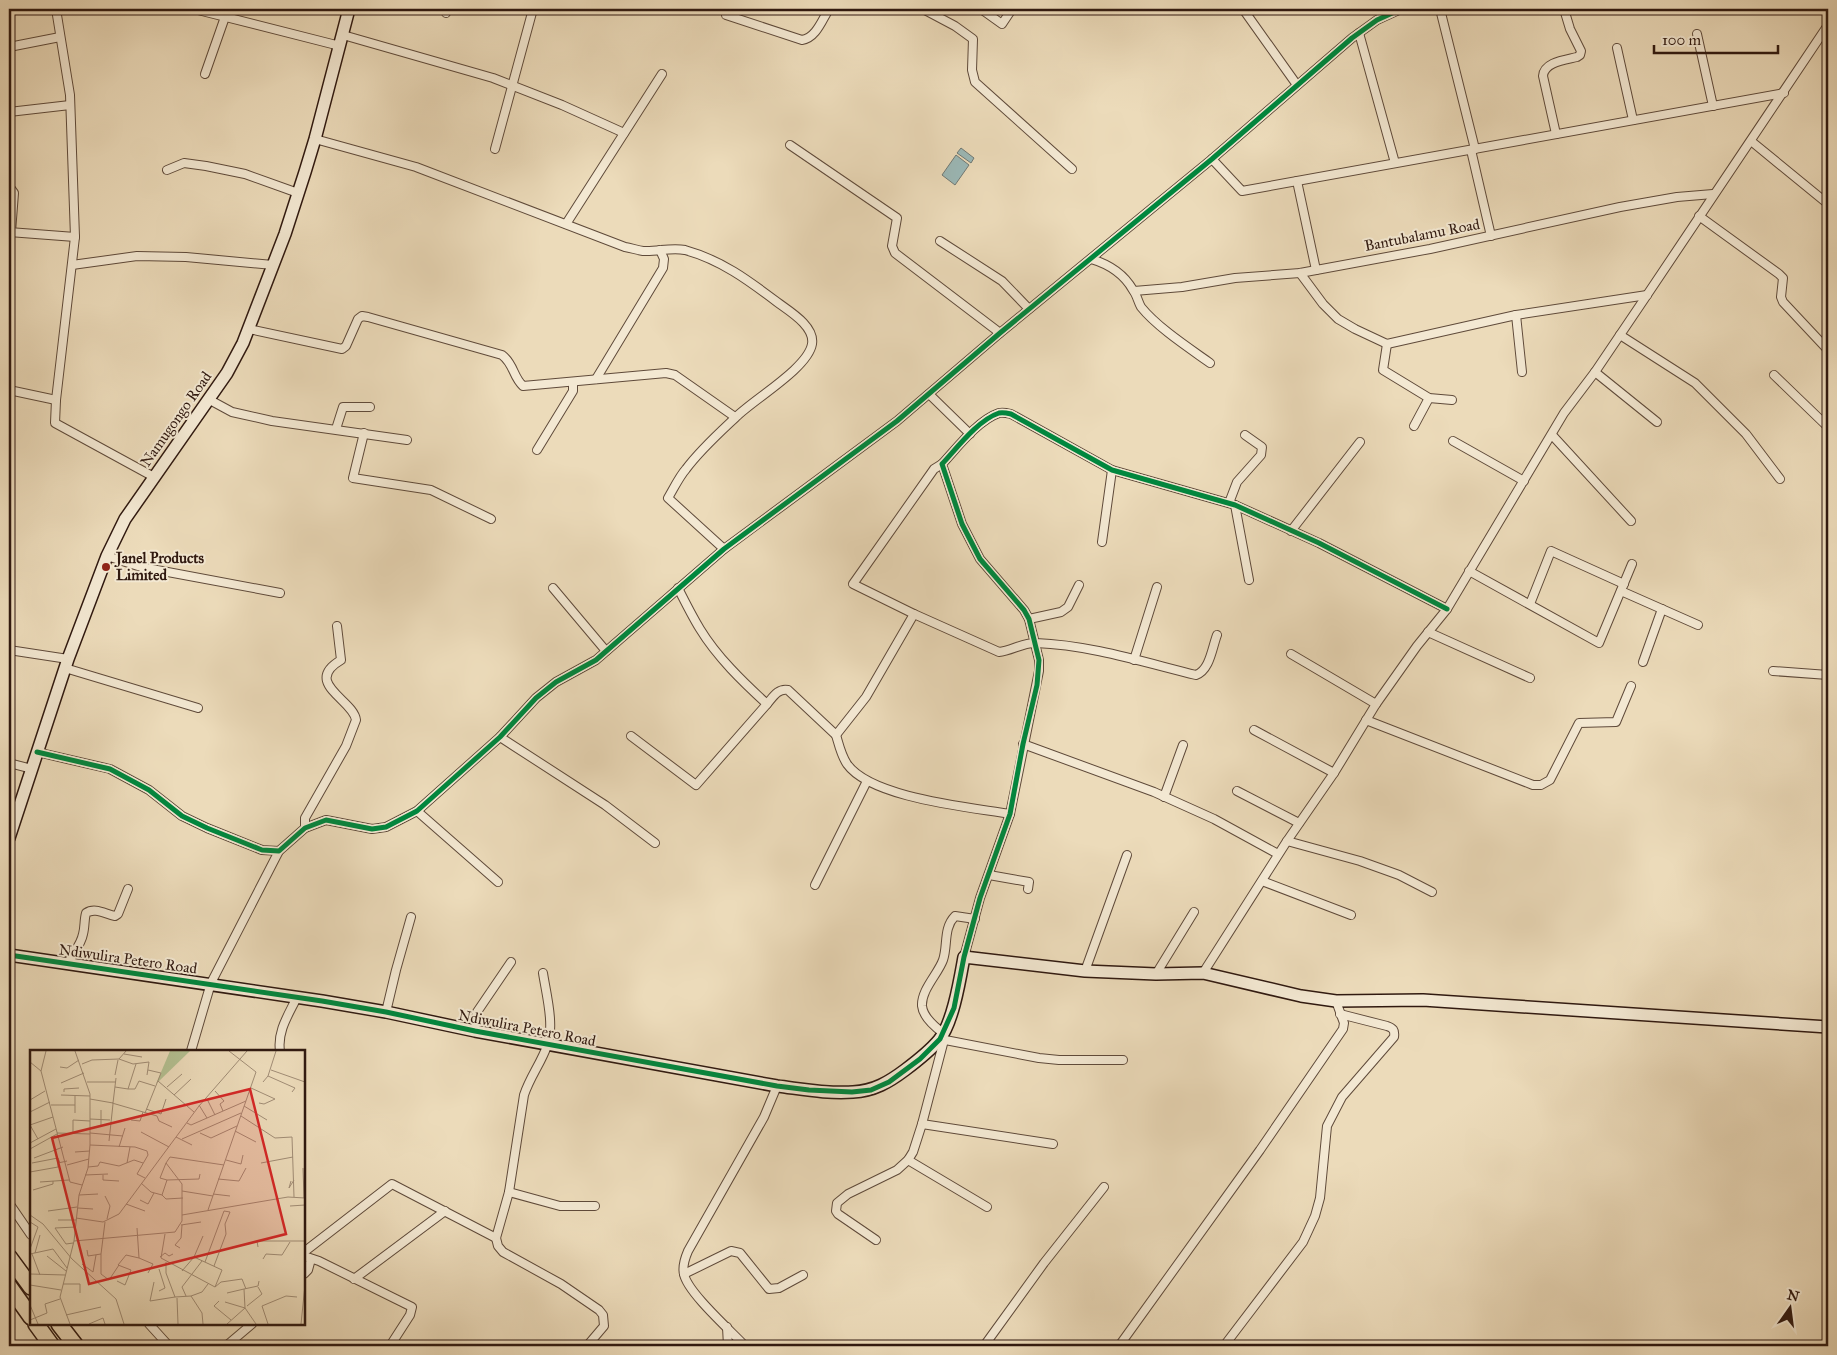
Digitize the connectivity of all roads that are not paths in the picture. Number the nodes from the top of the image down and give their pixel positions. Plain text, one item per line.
1 (56, 9) edge
2 (194, 9) edge
3 (349, 9) edge
4 (533, 9) edge
5 (829, 9) edge
6 (923, 9) edge
7 (981, 9) edge
8 (1012, 9) edge
9 (1243, 9) edge
10 (1401, 9) edge
11 (1440, 9) edge
12 (1564, 9) edge
13 (726, 15) dead end
14 (225, 17) junction
15 (1828, 24) edge
16 (1359, 33) junction
17 (1697, 34) dead end
18 (60, 37) junction
19 (341, 40) junction
20 (9, 47) edge
21 (1617, 48) dead end
22 (204, 74) dead end
23 (662, 74) dead end
24 (512, 85) junction
25 (1296, 85) junction
26 (1784, 93) junction
27 (70, 105) junction
28 (1712, 106) junction
29 (9, 112) edge
30 (1633, 120) junction
31 (624, 133) junction
32 (1556, 134) junction
33 (315, 140) junction
34 (1751, 141) junction
35 (790, 145) dead end
36 (495, 149) dead end
37 (1473, 149) junction
38 (1212, 159) junction
39 (1395, 163) junction
40 (1072, 169) dead end
41 (167, 170) dead end
42 (1297, 181) junction
43 (9, 186) edge
44 (298, 192) junction
45 (1713, 194) junction
46 (1828, 204) edge
47 (1699, 216) junction
48 (566, 224) junction
49 (10, 232) edge
50 (1490, 236) junction
51 (75, 237) junction
52 (940, 241) dead end
53 (660, 250) junction
54 (1091, 259) junction
55 (72, 264) junction
56 (273, 265) junction
57 (1316, 270) junction
58 (1300, 273) junction
59 (1134, 291) junction
60 (1647, 295) junction
61 (1029, 309) junction
62 (1516, 315) junction
63 (249, 329) junction
64 (1000, 333) junction
65 (1620, 335) junction
66 (1387, 344) junction
67 (1828, 350) edge
68 (1210, 363) dead end
69 (1522, 372) dead end
70 (1595, 372) junction
71 (1774, 375) dead end
72 (596, 379) junction
73 (573, 382) junction
74 (9, 390) edge
75 (929, 394) junction
76 (1429, 398) junction
77 (208, 399) junction
78 (56, 400) junction
79 (1452, 400) dead end
80 (370, 407) dead end
81 (736, 417) junction
82 (1657, 422) dead end
83 (1414, 426) dead end
84 (1828, 427) edge
85 (336, 429) junction
86 (364, 433) junction
87 (970, 434) junction
88 (1552, 434) junction
89 (1245, 435) dead end
90 (407, 440) dead end
91 (1453, 440) dead end
92 (1360, 442) dead end
93 (537, 450) dead end
94 (942, 464) junction
95 (1112, 470) junction
96 (154, 477) junction
97 (1780, 478) dead end
98 (1524, 481) junction
99 (1232, 504) junction
100 (491, 519) dead end
101 (1631, 521) dead end
102 (1291, 531) junction
103 (1102, 542) dead end
104 (724, 549) junction
105 (107, 556) junction
106 (1632, 564) dead end
107 (1469, 571) junction
108 (1249, 580) dead end
109 (1079, 585) dead end
110 (1157, 587) dead end
111 (1622, 587) junction
112 (553, 588) dead end
113 (678, 588) junction
114 (280, 593) dead end
115 (1530, 604) junction
116 (1447, 609) junction
117 (1662, 609) junction
118 (914, 614) junction
119 (1029, 619) junction
120 (1698, 625) dead end
121 (336, 626) dead end
122 (1428, 632) junction
123 (1217, 634) dead end
124 (1034, 642) junction
125 (9, 650) edge
126 (606, 651) junction
127 (1291, 654) dead end
128 (1134, 660) junction
129 (1643, 662) dead end
130 (66, 664) junction
131 (1774, 671) dead end
132 (1828, 675) edge
133 (1530, 678) dead end
134 (1631, 686) dead end
135 (767, 704) junction
136 (1376, 704) junction
137 (198, 708) dead end
138 (1366, 720) junction
139 (1254, 730) dead end
140 (836, 735) junction
141 (631, 736) dead end
142 (500, 737) junction
143 (1023, 744) junction
144 (1182, 745) dead end
145 (37, 752) junction
146 (9, 763) edge
147 (32, 769) junction
148 (1334, 773) junction
149 (867, 781) junction
150 (1237, 791) dead end
151 (1164, 797) junction
152 (417, 811) junction
153 (1010, 814) junction
154 (1299, 823) junction
155 (11, 826) edge
156 (305, 828) junction
157 (9, 838) edge
158 (1287, 841) junction
159 (655, 844) dead end
160 (279, 851) junction
161 (1278, 854) junction
162 (1127, 856) dead end
163 (989, 875) junction
164 (1262, 881) junction
165 (498, 882) dead end
166 (815, 885) dead end
167 (128, 889) dead end
168 (1028, 890) dead end
169 (1432, 892) dead end
170 (1194, 912) dead end
171 (1351, 915) dead end
172 (411, 917) dead end
173 (975, 919) junction
174 (9, 955) edge
175 (964, 957) junction
176 (511, 962) dead end
177 (68, 963) junction
178 (1085, 971) junction
179 (543, 972) dead end
180 (1203, 972) junction
181 (1156, 974) junction
182 (211, 984) junction
183 (298, 997) junction
184 (1336, 1001) junction
185 (386, 1012) junction
186 (1340, 1014) junction
187 (1828, 1027) edge
188 (475, 1031) junction
189 (942, 1037) junction
190 (548, 1044) junction
191 (191, 1050) edge
192 (280, 1050) edge
193 (1123, 1060) dead end
194 (777, 1086) junction
195 (922, 1124) junction
196 (1054, 1144) dead end
197 (908, 1160) junction
198 (1104, 1187) dead end
199 (509, 1192) junction
200 (9, 1203) edge
201 (595, 1206) dead end
202 (987, 1207) dead end
203 (444, 1211) junction
204 (30, 1234) edge
205 (496, 1238) junction
206 (876, 1240) dead end
207 (305, 1251) edge
208 (9, 1257) edge
209 (307, 1258) edge
210 (305, 1273) edge
211 (684, 1274) junction
212 (803, 1275) dead end
213 (354, 1279) junction
214 (9, 1286) edge
215 (30, 1286) edge
216 (30, 1316) edge
217 (37, 1325) edge
218 (60, 1325) edge
219 (150, 1325) edge
220 (251, 1325) edge
221 (727, 1327) junction
222 (52, 1346) edge
223 (76, 1346) edge
224 (169, 1346) edge
225 (226, 1346) edge
226 (390, 1346) edge
227 (587, 1346) edge
228 (728, 1346) edge
229 (745, 1346) edge
230 (984, 1346) edge
231 (1119, 1346) edge
232 (1224, 1346) edge

1 - 18 street
2 - 14 street
3 - 19 street, Namugongo Road
4 - 24 street
5 - 13 street
6 - 40 street
7 - 8 street
9 - 25 street
10 - 16 street
11 - 37 street
12 - 32 street
14 - 19 street
14 - 22 street
15 - 26 street
16 - 25 street
16 - 39 street
17 - 28 street
18 - 20 street
18 - 27 street
19 - 24 street
19 - 33 street, Namugongo Road
21 - 30 street
23 - 31 street
24 - 31 street
24 - 36 street
25 - 38 street
26 - 28 street
26 - 34 street
27 - 29 street
27 - 51 street
28 - 30 street
30 - 32 street
31 - 48 street
32 - 37 street
33 - 44 street, Namugongo Road
33 - 48 street
34 - 45 street
34 - 46 street
35 - 64 street
37 - 39 street
37 - 50 street
38 - 42 street
38 - 54 street
39 - 42 street
41 - 44 street
42 - 57 street
43 - 49 street
44 - 56 street, Namugongo Road
45 - 47 street
45 - 50 street, Bantubalamu Road
47 - 60 street
47 - 67 street
48 - 53 street
49 - 51 street
50 - 57 street, Bantubalamu Road
51 - 55 street
52 - 61 street
53 - 72 street
53 - 81 street
54 - 59 street
54 - 61 street
55 - 56 street
55 - 78 street
56 - 63 street, Namugongo Road
57 - 58 street, Bantubalamu Road
58 - 59 street, Bantubalamu Road
58 - 66 street
59 - 68 street
60 - 62 street
60 - 65 street
61 - 64 street
62 - 66 street
62 - 69 street
63 - 73 street
63 - 77 street, Namugongo Road
64 - 75 street
65 - 70 street
65 - 97 street
66 - 76 street
70 - 82 street
70 - 88 street
71 - 84 street
72 - 73 street
72 - 81 street
73 - 93 street
74 - 78 street
75 - 87 street
75 - 104 street
76 - 79 street
76 - 83 street
77 - 85 street
77 - 96 street, Namugongo Road
78 - 96 street
80 - 85 street
81 - 104 street
85 - 86 street
86 - 90 street
86 - 100 street
87 - 94 street
87 - 95 street
88 - 98 street
88 - 101 street
89 - 99 street
91 - 98 street
92 - 102 street
94 - 118 street
94 - 119 street
95 - 99 street
95 - 103 street
96 - 105 street, Namugongo Road
98 - 107 street
99 - 102 street
99 - 108 street
102 - 116 street
104 - 113 street
105 - 114 street
105 - 130 street, Namugongo Road
106 - 111 street
107 - 115 street
107 - 116 street
109 - 119 street
110 - 128 street
111 - 115 street
111 - 115 street
111 - 117 street
112 - 126 street
113 - 126 street
113 - 135 street
116 - 122 street
117 - 120 street
117 - 129 street
118 - 124 street
118 - 140 street
119 - 124 street
121 - 156 street
122 - 133 street
122 - 136 street
123 - 128 street
124 - 128 street
124 - 143 street
125 - 130 street
126 - 142 street
127 - 136 street
130 - 137 street
130 - 145 street, Namugongo Road
131 - 132 street
134 - 138 street
135 - 140 street
135 - 141 street
136 - 138 street
138 - 148 street
139 - 148 street
140 - 149 street
142 - 152 street
142 - 159 street
143 - 151 street
143 - 153 street
144 - 151 street
145 - 147 street, Namugongo Road
145 - 160 street
146 - 147 street
147 - 155 street, Namugongo Road
148 - 154 street
149 - 153 street
149 - 166 street
150 - 154 street
151 - 161 street
152 - 156 street
152 - 165 street
153 - 163 street
154 - 158 street
155 - 157 street, Namugongo Road
156 - 160 street
158 - 161 street
158 - 169 street
160 - 182 street
161 - 164 street
162 - 178 street
163 - 168 street
163 - 173 street
164 - 171 street
164 - 180 street
167 - 177 street
170 - 181 street
172 - 185 street
173 - 175 street
173 - 189 street
174 - 177 street, Ndiwulira Petero Road
175 - 178 street
175 - 189 street, Ndiwulira Petero Road
176 - 188 street
177 - 182 street, Ndiwulira Petero Road
178 - 181 street
179 - 190 street
180 - 181 street
180 - 184 street
182 - 183 street, Ndiwulira Petero Road
182 - 191 street
183 - 185 street, Ndiwulira Petero Road
183 - 192 street
184 - 186 street
184 - 187 street
185 - 188 street, Ndiwulira Petero Road
186 - 231 street
186 - 232 street
188 - 190 street, Ndiwulira Petero Road
189 - 193 street
189 - 194 street, Ndiwulira Petero Road
189 - 195 street
190 - 194 street, Ndiwulira Petero Road
190 - 199 street
194 - 211 street
195 - 196 street
195 - 197 street
197 - 202 street
197 - 206 street
198 - 230 street
199 - 201 street
199 - 205 street
200 - 204 street
203 - 205 street
203 - 207 street
203 - 213 street
205 - 227 street
208 - 215 highway
209 - 210 street
209 - 213 street
211 - 212 street
211 - 221 street
213 - 226 street
214 - 216 highway
217 - 222 highway
218 - 223 highway
219 - 224 street
220 - 225 street
221 - 228 street
221 - 229 street

